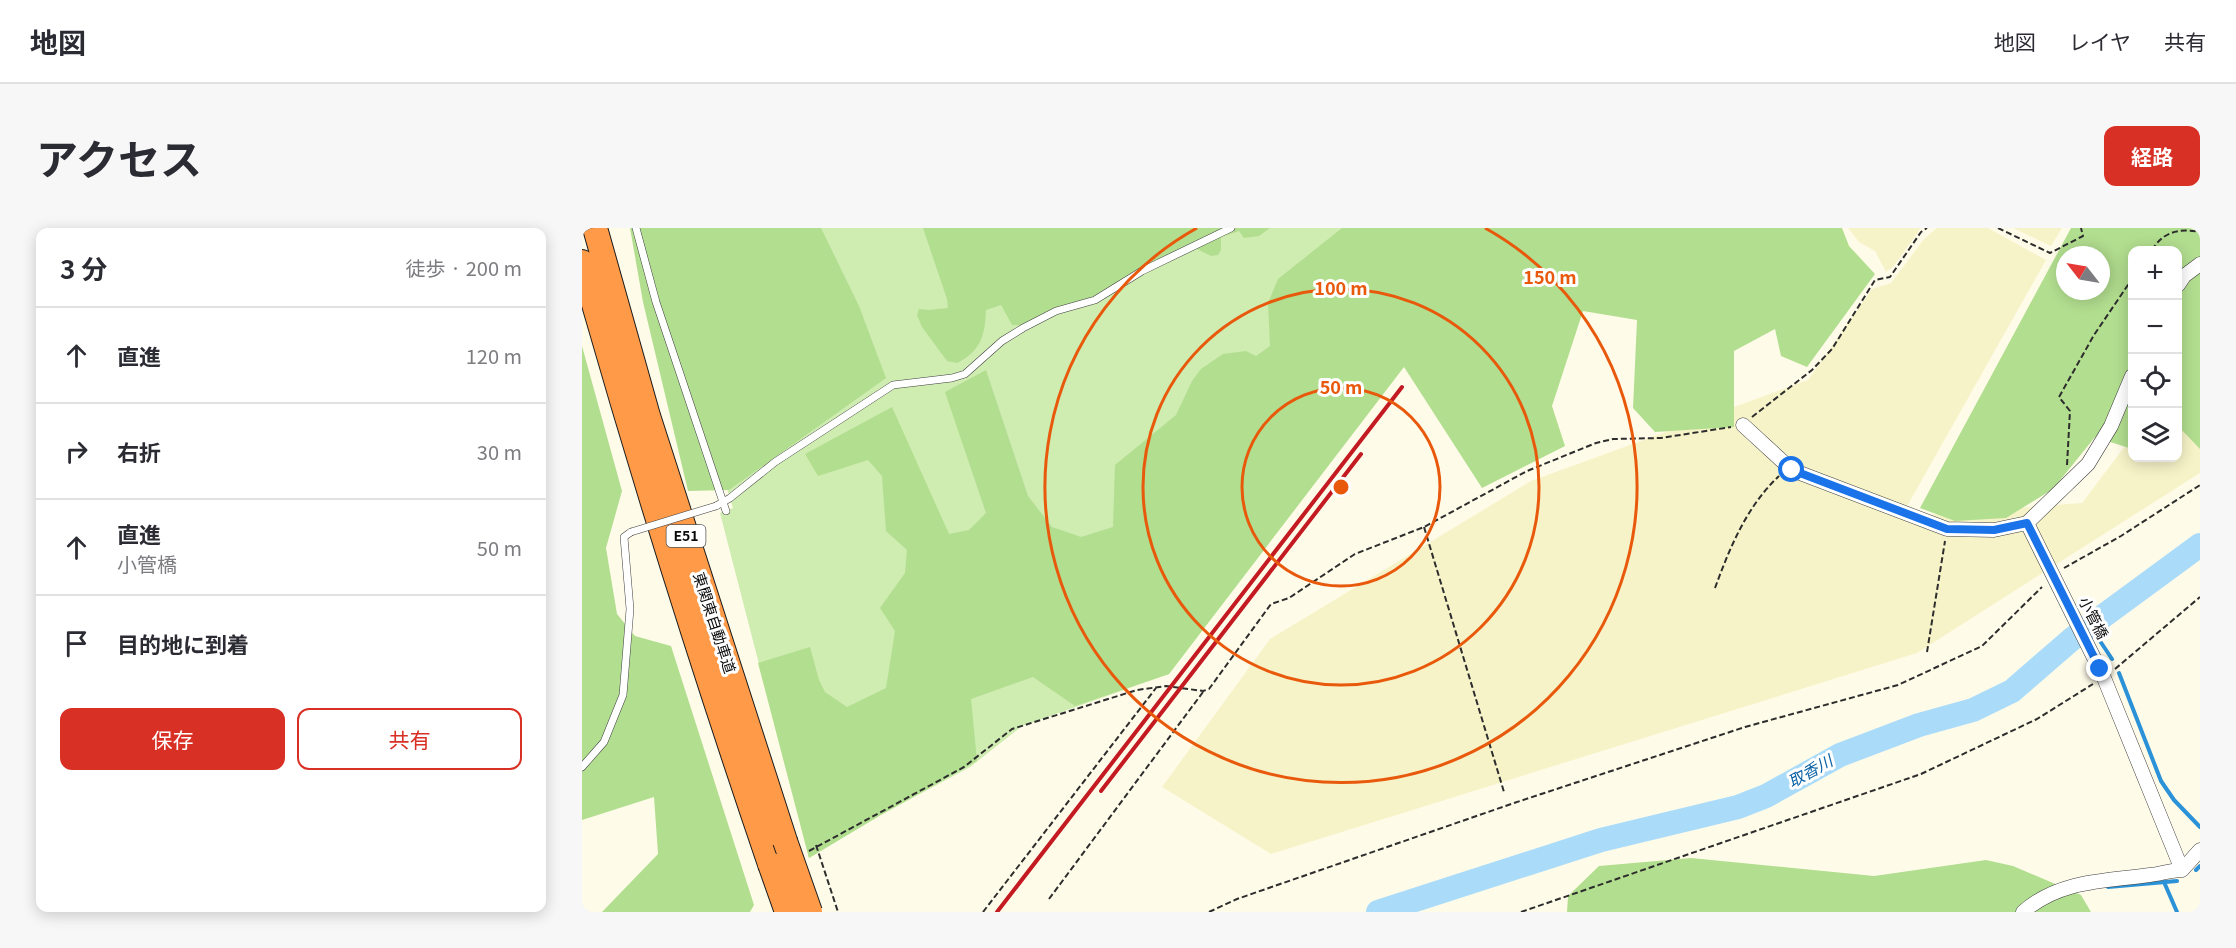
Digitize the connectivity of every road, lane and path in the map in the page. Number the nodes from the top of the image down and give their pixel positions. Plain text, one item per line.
1 (596, 228) edge
2 (636, 228) edge
3 (1231, 228) edge
4 (1927, 228) edge
5 (1998, 228) edge
6 (2081, 228) edge
7 (2200, 232) edge
8 (2154, 246) edge
9 (582, 262) edge
10 (2200, 264) edge
11 (2182, 279) edge
12 (2128, 286) edge
13 (2128, 387) edge
14 (1743, 425) junction
15 (1792, 470) junction
16 (2200, 485) edge
17 (2066, 486) junction
18 (723, 502) junction
19 (726, 511) dead end
20 (2027, 523) junction
21 (1424, 526) junction
22 (1947, 529) junction
23 (2056, 576) junction
24 (1715, 588) dead end
25 (2200, 597) edge
26 (1927, 652) dead end
27 (2102, 673) junction
28 (1156, 688) junction
29 (1203, 691) junction
30 (582, 768) edge
31 (1504, 792) dead end
32 (816, 845) junction
33 (2200, 850) edge
34 (807, 852) dead end
35 (2182, 870) junction
36 (1048, 899) dead end
37 (787, 912) edge
38 (810, 912) edge
39 (838, 912) edge
40 (982, 912) edge
41 (1209, 912) edge
42 (1521, 912) edge
43 (2023, 912) edge

1 - 38 highway, 東関東自動車道 / E51, bridge
2 - 18 lane
3 - 18 lane
4 - 14 path
5 - 6 path
7 - 8 path
9 - 37 highway, 東関東自動車道 / E51, bridge
10 - 11 street
12 - 17 path
13 - 17 street
14 - 15 street
14 - 21 path
15 - 22 street
15 - 24 path
16 - 23 path
17 - 20 street
18 - 19 lane
18 - 30 lane, bridge
20 - 22 street
20 - 23 street, 小管橋
21 - 29 path
21 - 31 path
22 - 26 path
23 - 27 street, 小管橋
23 - 41 path
25 - 27 path
27 - 35 street, 小管橋
27 - 42 path
28 - 29 path
28 - 32 path
28 - 40 path
29 - 36 path
32 - 34 path
32 - 39 path
33 - 35 street
35 - 43 street

